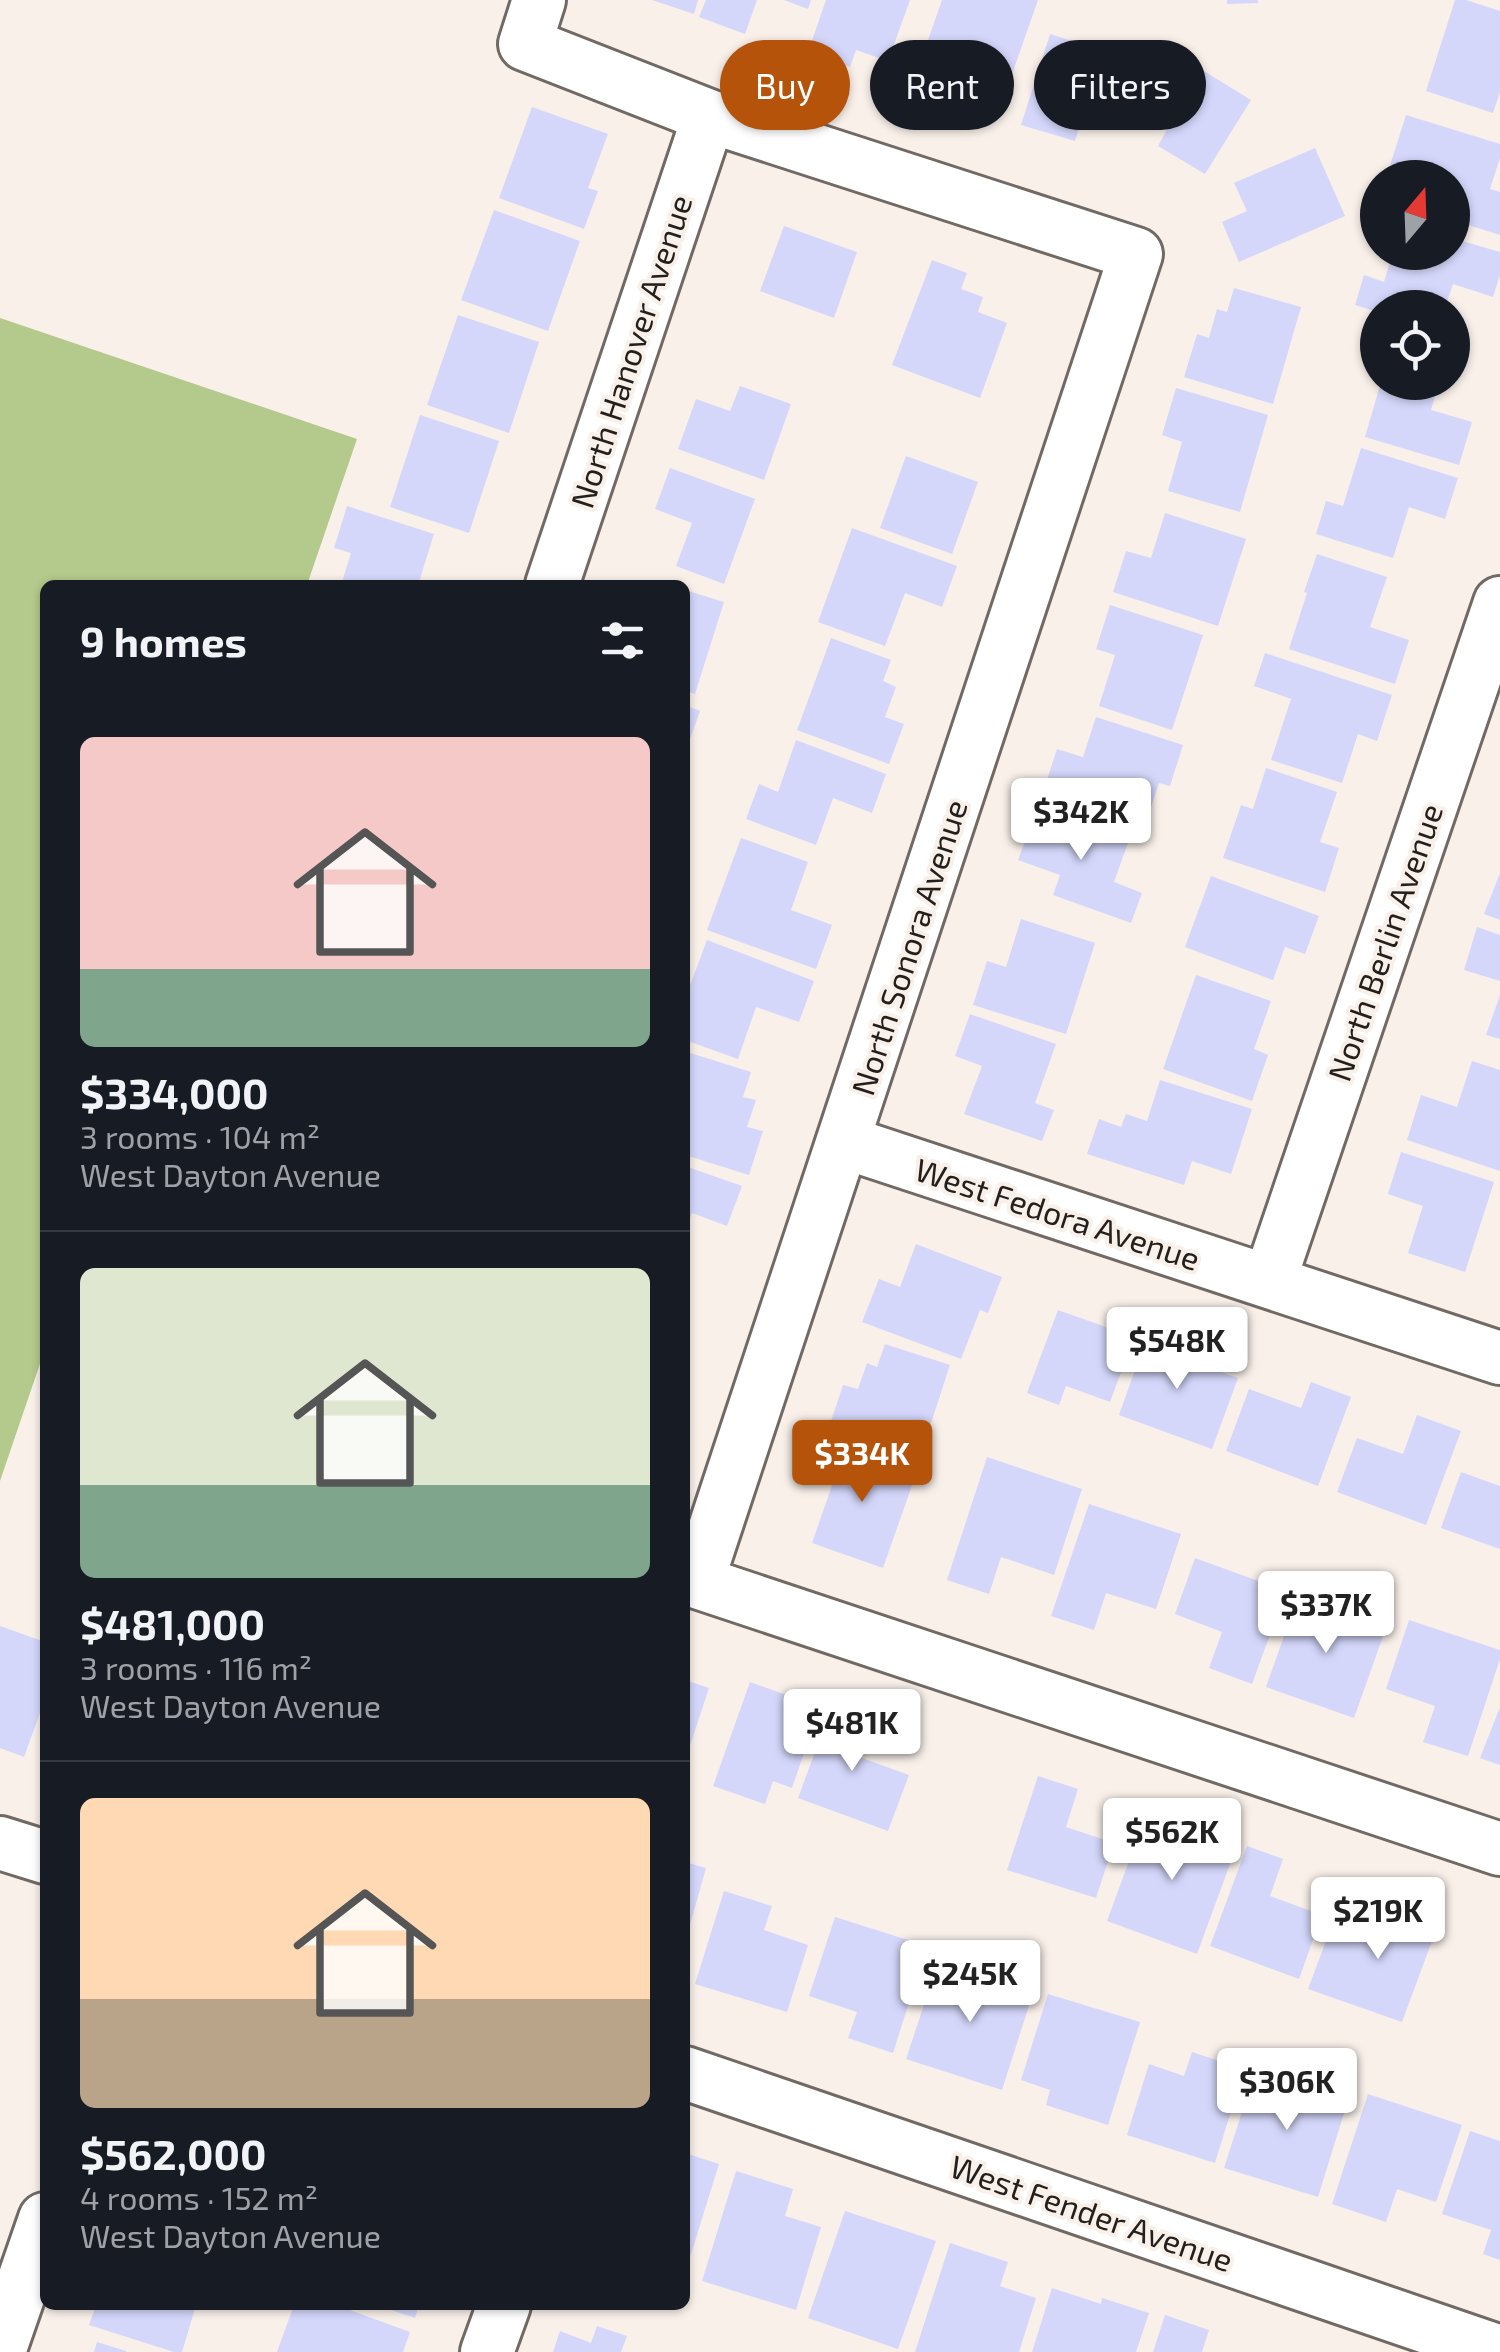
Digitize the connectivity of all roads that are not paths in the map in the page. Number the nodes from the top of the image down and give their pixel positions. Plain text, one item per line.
1 (532, 22) edge
2 (708, 116) junction
3 (554, 580) edge
4 (1500, 603) edge
5 (844, 1142) junction
6 (1269, 1282) junction
7 (1500, 1358) edge
8 (691, 1580) edge
9 (0, 1843) edge
10 (1500, 1848) edge
11 (40, 1855) edge
12 (690, 2075) edge
13 (40, 2233) edge
14 (502, 2310) edge
15 (0, 2349) edge
16 (487, 2352) edge
17 (1500, 2352) edge

1 - 2 street
2 - 3 street, North Hanover Avenue
2 - 5 street, North Sonora Avenue
4 - 6 street, North Berlin Avenue
5 - 6 street, West Fedora Avenue
5 - 8 street, North Sonora Avenue
6 - 7 street, West Fedora Avenue
8 - 10 street
9 - 11 street
12 - 17 street, West Fender Avenue
13 - 15 street
14 - 16 street

